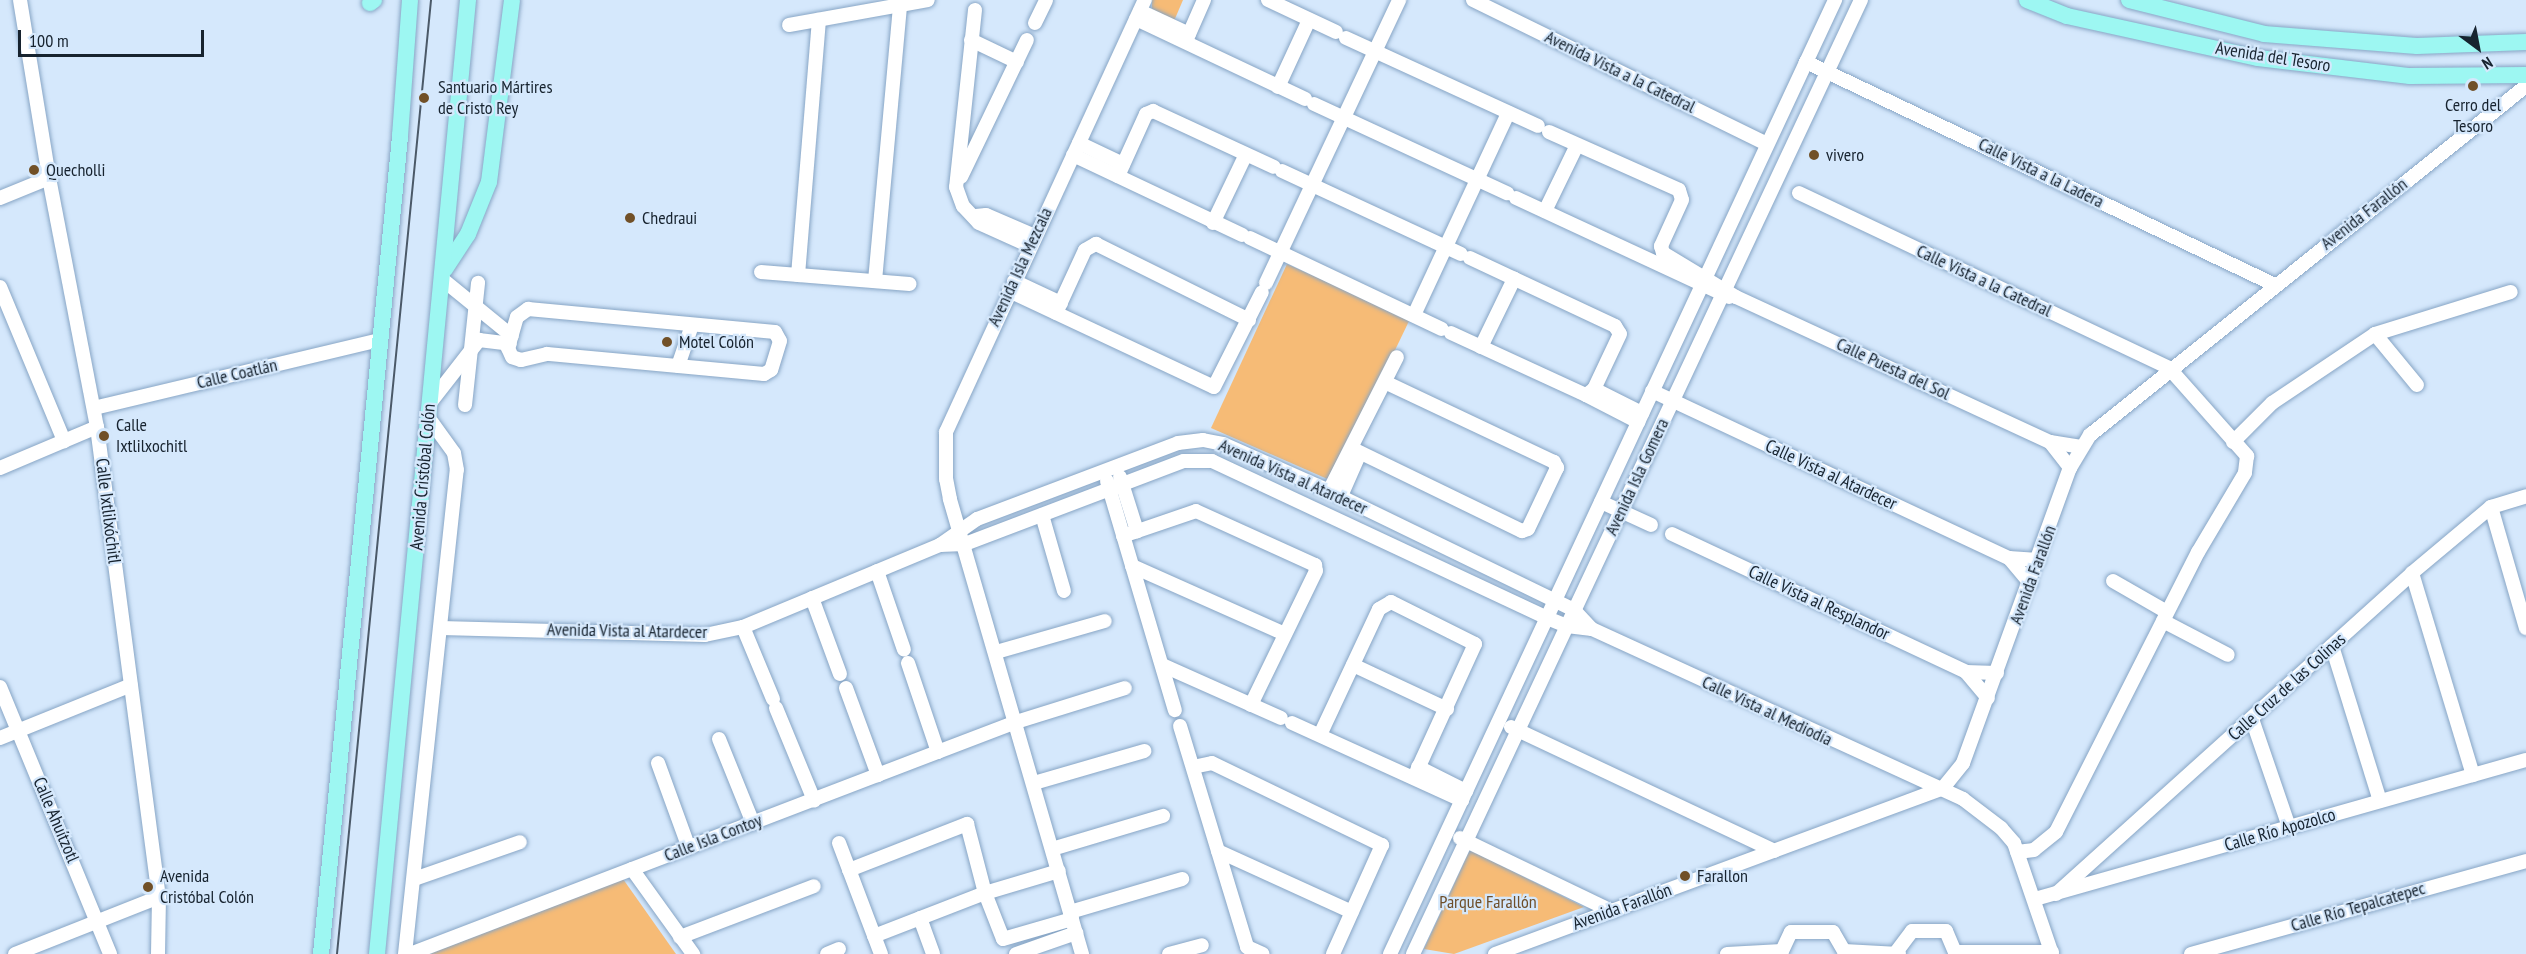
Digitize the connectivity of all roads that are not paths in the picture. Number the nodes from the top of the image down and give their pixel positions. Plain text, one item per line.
1 (20, 0) edge
2 (410, 0) edge
3 (468, 0) edge
4 (512, 0) edge
5 (928, 0) edge
6 (1046, 0) edge
7 (1204, 0) edge
8 (1268, 0) edge
9 (1399, 0) edge
10 (1407, 0) edge
11 (1473, 0) edge
12 (1835, 0) edge
13 (1861, 0) edge
14 (2026, 0) edge
15 (2128, 0) edge
16 (900, 7) junction
17 (975, 10) dead end
18 (1140, 10) edge
19 (819, 20) junction
20 (1309, 20) junction
21 (1035, 23) dead end
22 (789, 24) dead end
23 (1187, 38) junction
24 (971, 40) junction
25 (1027, 40) dead end
26 (2526, 42) edge
27 (1378, 53) junction
28 (1017, 62) junction
29 (1806, 62) junction
30 (1827, 72) junction
31 (2526, 75) edge
32 (2526, 86) edge
33 (1278, 87) junction
34 (1508, 113) junction
35 (1344, 117) junction
36 (1577, 144) junction
37 (1767, 144) junction
38 (1076, 149) junction
39 (1246, 154) junction
40 (1120, 170) junction
41 (49, 178) junction
42 (1477, 180) junction
43 (1312, 185) junction
44 (956, 187) junction
45 (1799, 193) dead end
46 (0, 198) edge
47 (1545, 211) junction
48 (1213, 223) junction
49 (1032, 241) junction
50 (1446, 247) junction
51 (1280, 253) junction
52 (761, 272) dead end
53 (798, 275) junction
54 (443, 276) junction
55 (1514, 279) junction
56 (875, 281) junction
57 (1704, 281) junction
58 (478, 283) dead end
59 (910, 284) dead end
60 (2275, 285) junction
61 (0, 286) edge
62 (1011, 286) junction
63 (2511, 292) dead end
64 (1728, 294) junction
65 (475, 308) junction
66 (1059, 308) junction
67 (1414, 315) junction
68 (1249, 320) junction
69 (693, 325) junction
70 (2375, 334) junction
71 (380, 340) junction
72 (511, 340) junction
73 (1481, 347) junction
74 (471, 350) junction
75 (1397, 357) dead end
76 (678, 366) junction
77 (2169, 368) junction
78 (1385, 382) junction
79 (2417, 385) dead end
80 (1652, 391) junction
81 (1590, 394) junction
82 (1673, 400) junction
83 (465, 405) dead end
84 (94, 408) junction
85 (429, 410) junction
86 (1640, 418) junction
87 (97, 427) junction
88 (64, 441) junction
89 (2050, 442) junction
90 (2233, 442) junction
91 (2080, 447) junction
92 (1357, 451) junction
93 (0, 468) edge
94 (1110, 468) junction
95 (2070, 468) junction
96 (1116, 486) junction
97 (1335, 493) junction
98 (2526, 496) edge
99 (1601, 502) junction
100 (2491, 507) junction
101 (1621, 511) junction
102 (1042, 514) junction
103 (1651, 525) dead end
104 (960, 528) junction
105 (1137, 531) junction
106 (1672, 534) dead end
107 (1123, 536) junction
108 (965, 544) junction
109 (940, 545) junction
110 (2009, 558) junction
111 (2038, 560) junction
112 (1132, 566) junction
113 (877, 571) junction
114 (2412, 573) junction
115 (2114, 581) dead end
116 (2030, 584) junction
117 (1064, 591) dead end
118 (812, 598) junction
119 (1555, 601) junction
120 (1574, 610) junction
121 (2165, 617) junction
122 (1547, 618) junction
123 (1105, 621) dead end
124 (1567, 626) junction
125 (743, 627) junction
126 (441, 628) junction
127 (2526, 628) edge
128 (1592, 630) junction
129 (1285, 634) junction
130 (2332, 646) junction
131 (996, 652) junction
132 (2228, 655) dead end
133 (1162, 665) junction
134 (1353, 665) junction
135 (1966, 672) junction
136 (1997, 673) junction
137 (840, 674) dead end
138 (130, 685) junction
139 (0, 687) edge
140 (846, 688) dead end
141 (1125, 688) dead end
142 (1988, 698) junction
143 (1251, 705) junction
144 (1447, 709) junction
145 (1175, 710) dead end
146 (2252, 719) junction
147 (1499, 721) junction
148 (1016, 722) junction
149 (1180, 726) dead end
150 (19, 730) junction
151 (1518, 730) junction
152 (1320, 735) junction
153 (0, 738) edge
154 (719, 739) dead end
155 (1144, 751) dead end
156 (938, 752) junction
157 (2526, 760) edge
158 (658, 763) dead end
159 (1193, 767) junction
160 (1416, 772) junction
161 (878, 775) junction
162 (2473, 775) junction
163 (1034, 783) junction
164 (1943, 788) junction
165 (1464, 795) junction
166 (814, 800) junction
167 (2380, 801) junction
168 (1163, 816) dead end
169 (753, 823) junction
170 (2289, 827) junction
171 (1447, 832) junction
172 (1732, 834) junction
173 (1466, 841) junction
174 (520, 842) dead end
175 (839, 843) dead end
176 (689, 848) junction
177 (1052, 849) junction
178 (1218, 851) junction
179 (1773, 851) junction
180 (2017, 852) junction
181 (1748, 861) junction
182 (2526, 861) edge
183 (632, 870) junction
184 (849, 870) junction
185 (1059, 871) junction
186 (414, 879) junction
187 (1182, 879) dead end
188 (814, 886) dead end
189 (985, 893) junction
190 (2056, 894) junction
191 (159, 897) junction
192 (2035, 899) junction
193 (1612, 911) junction
194 (1352, 912) junction
195 (1071, 915) junction
196 (920, 918) junction
197 (98, 919) junction
198 (1076, 933) junction
199 (874, 936) junction
200 (680, 937) junction
201 (1202, 945) dead end
202 (1756, 952) edge
203 (1783, 952) edge
204 (1843, 952) edge
205 (1898, 953) edge
206 (1955, 953) edge
207 (2052, 953) edge
208 (15, 954) edge
209 (110, 954) edge
210 (158, 954) edge
211 (321, 954) edge
212 (376, 954) edge
213 (405, 954) edge
214 (410, 954) edge
215 (693, 954) edge
216 (881, 954) edge
217 (933, 954) edge
218 (1016, 954) edge
219 (1083, 954) edge
220 (1169, 954) edge
221 (1263, 954) edge
222 (1333, 954) edge
223 (1390, 954) edge
224 (1413, 954) edge
225 (1495, 954) edge
226 (1727, 954) edge
227 (2191, 954) edge

1 - 41 street, Calle Ixtlilxóchitl
2 - 71 main road
3 - 54 main road, Avenida Cristóbal Colón
4 - 54 main road
5 - 16 street
6 - 21 street
7 - 23 street
8 - 20 street
9 - 27 street
10 - 27 street
11 - 37 street, Avenida Vista a la Catedral
12 - 29 street, Avenida Isla Gomera
13 - 30 street, Avenida Isla Gomera
14 - 31 main road, Avenida del Tesoro
15 - 26 main road, Avenida del Tesoro
16 - 19 street
16 - 56 street
17 - 24 street
18 - 23 street
18 - 38 street, Avenida Isla Mezcala
19 - 22 street
19 - 53 street
20 - 27 street
20 - 33 street
23 - 33 street
24 - 28 street
24 - 44 street
25 - 28 street
27 - 34 street
27 - 35 street
28 - 44 street
29 - 30 street, Calle Vista a la Ladera
29 - 37 street, Avenida Isla Gomera
30 - 60 street, Calle Vista a la Ladera
30 - 64 street, Avenida Isla Gomera
32 - 60 street, Avenida Farallón
33 - 35 street
34 - 36 street
34 - 42 street
35 - 42 street
35 - 43 street
36 - 47 street
36 - 57 street
37 - 57 street, Avenida Isla Gomera
38 - 40 street
38 - 49 street, Avenida Isla Mezcala
39 - 40 street
39 - 43 street
39 - 48 street
40 - 48 street
41 - 46 street
41 - 84 street, Calle Ixtlilxóchitl
42 - 47 street
42 - 50 street
43 - 50 street
43 - 51 street
44 - 49 street
45 - 77 street, Calle Vista a la Catedral
47 - 57 street
48 - 51 street
49 - 62 street, Avenida Isla Mezcala
50 - 55 street
50 - 67 street
51 - 67 street
51 - 68 street
52 - 53 street
53 - 56 street
54 - 65 street
54 - 85 main road, Avenida Cristóbal Colón
55 - 73 street
55 - 81 street
56 - 59 street
57 - 64 street, Calle Puesta del Sol
57 - 80 street, Avenida Isla Gomera
58 - 65 street
60 - 77 street, Avenida Farallón
61 - 88 street
62 - 66 street
62 - 104 street, Avenida Isla Mezcala
63 - 70 street
64 - 82 street, Avenida Isla Gomera
64 - 89 street, Calle Puesta del Sol
65 - 72 street
65 - 74 street
66 - 68 street
66 - 68 street
67 - 73 street
69 - 72 street
69 - 76 street
69 - 76 street
70 - 79 street
70 - 90 street
71 - 84 street, Calle Coatlán
71 - 211 main road
72 - 74 street
72 - 76 street
73 - 81 street
74 - 83 street
74 - 85 street
75 - 78 street
77 - 90 street
77 - 91 street, Avenida Farallón
78 - 92 street
78 - 92 street
80 - 82 street, Calle Vista al Atardecer
80 - 86 street, Avenida Isla Gomera
81 - 86 street
82 - 101 street, Avenida Isla Gomera
82 - 110 street, Calle Vista al Atardecer
84 - 87 street, Calle Ixtlilxóchitl
85 - 126 street
85 - 212 main road, Avenida Cristóbal Colón
86 - 99 street, Avenida Isla Gomera
87 - 88 street
87 - 138 street, Calle Ixtlilxóchitl
88 - 93 street
89 - 91 street, Calle Puesta del Sol
89 - 95 street, Calle Puesta del Sol
90 - 121 street
91 - 95 street, Avenida Farallón
92 - 97 street
94 - 96 street
94 - 97 street, Avenida Vista al Atardecer
94 - 104 street, Avenida Vista al Atardecer
95 - 111 street, Avenida Farallón
96 - 102 street, Avenida Vista al Atardecer
96 - 105 street
96 - 107 street
96 - 122 street, Avenida Vista al Atardecer
97 - 119 street, Avenida Vista al Atardecer
98 - 100 street, Calle Cruz de las Colinas
99 - 101 street
99 - 119 street, Avenida Isla Gomera
100 - 114 street, Calle Cruz de las Colinas
100 - 127 street
101 - 103 street
101 - 120 street, Avenida Isla Gomera
102 - 108 street, Avenida Vista al Atardecer
102 - 117 street
104 - 108 street, Avenida Isla Mezcala
104 - 109 street, Avenida Vista al Atardecer
105 - 107 street
105 - 129 street
106 - 135 street, Calle Vista al Resplandor
107 - 112 street
108 - 109 street, Avenida Vista al Atardecer
108 - 131 street, Avenida Isla Mezcala
109 - 113 street, Avenida Vista al Atardecer
110 - 111 street, Calle Vista al Atardecer
110 - 116 street, Calle Vista al Atardecer
111 - 116 street, Avenida Farallón
112 - 129 street
112 - 133 street
113 - 118 street, Avenida Vista al Atardecer
113 - 156 street
114 - 130 street, Calle Cruz de las Colinas
114 - 162 street
115 - 121 street
116 - 136 street, Avenida Farallón
118 - 125 street, Avenida Vista al Atardecer
118 - 137 street
119 - 120 street, Avenida Vista al Atardecer
119 - 122 street, Avenida Isla Gomera
120 - 124 street, Avenida Isla Gomera
120 - 128 street, Calle Vista al Mediodía
121 - 132 street
121 - 180 street
122 - 124 street, Avenida Vista al Atardecer
122 - 147 street, Avenida Isla Gomera
123 - 131 street
124 - 128 street, Calle Vista al Mediodía
124 - 151 street, Avenida Isla Gomera
125 - 126 street, Avenida Vista al Atardecer
125 - 166 street
126 - 186 street
128 - 164 street, Calle Vista al Mediodía
129 - 143 street
130 - 146 street, Calle Cruz de las Colinas
130 - 167 street
131 - 148 street, Avenida Isla Mezcala
133 - 143 street
133 - 145 street
134 - 144 street
134 - 144 street
134 - 152 street
135 - 136 street, Calle Vista al Resplandor
135 - 142 street, Calle Vista al Resplandor
136 - 142 street, Avenida Farallón
138 - 150 street
138 - 191 street, Calle Ixtlilxóchitl
139 - 150 street, Calle Ahuítzotl
140 - 161 street
141 - 148 street, Calle Isla Contoy
142 - 164 street, Avenida Farallón
143 - 152 street
144 - 160 street
146 - 170 street
146 - 190 street, Calle Cruz de las Colinas
147 - 151 street
147 - 165 street, Avenida Isla Gomera
148 - 156 street, Calle Isla Contoy
148 - 163 street, Avenida Isla Mezcala
149 - 159 street
150 - 153 street
150 - 197 street, Calle Ahuítzotl
151 - 172 street
151 - 173 street, Avenida Isla Gomera
152 - 160 street
154 - 169 street
155 - 163 street
156 - 161 street, Calle Isla Contoy
157 - 162 street, Calle Río Apozolco
158 - 176 street
159 - 178 street
159 - 194 street
160 - 165 street
161 - 166 street, Calle Isla Contoy
162 - 167 street, Calle Río Apozolco
163 - 177 street, Avenida Isla Mezcala
164 - 179 street, Avenida Farallón
164 - 180 street, Calle Vista al Mediodía
165 - 171 street, Avenida Isla Gomera
166 - 169 street, Calle Isla Contoy
167 - 170 street, Calle Río Apozolco
168 - 177 street
169 - 176 street, Calle Isla Contoy
170 - 190 street, Calle Río Apozolco
171 - 173 street
171 - 223 street, Avenida Isla Gomera
172 - 179 street
172 - 181 street
173 - 193 street
173 - 224 street, Avenida Isla Gomera
174 - 186 street
175 - 184 street
176 - 183 street, Calle Isla Contoy
177 - 185 street, Avenida Isla Mezcala
178 - 194 street
178 - 221 street
179 - 181 street, Avenida Farallón
180 - 192 street, Calle Vista al Mediodía
181 - 193 street, Avenida Farallón
182 - 227 street, Calle Río Tepalcatepec
183 - 200 street
183 - 214 street, Calle Isla Contoy
184 - 189 street
184 - 199 street
185 - 189 street
185 - 195 street, Avenida Isla Mezcala
186 - 213 street
187 - 195 street
188 - 200 street
189 - 195 street
189 - 196 street
190 - 192 street, Calle Río Apozolco
191 - 197 street
191 - 210 street, Calle Ixtlilxóchitl
192 - 207 street, Calle Vista al Mediodía
193 - 225 street, Avenida Farallón
194 - 222 street
195 - 198 street, Avenida Isla Mezcala
196 - 199 street
196 - 217 street
197 - 208 street
197 - 209 street, Calle Ahuítzotl
198 - 218 street
198 - 219 street, Avenida Isla Mezcala
199 - 216 street
200 - 215 street
201 - 220 street
202 - 203 street
202 - 226 street
203 - 204 street
204 - 205 street
205 - 206 street
206 - 207 street

